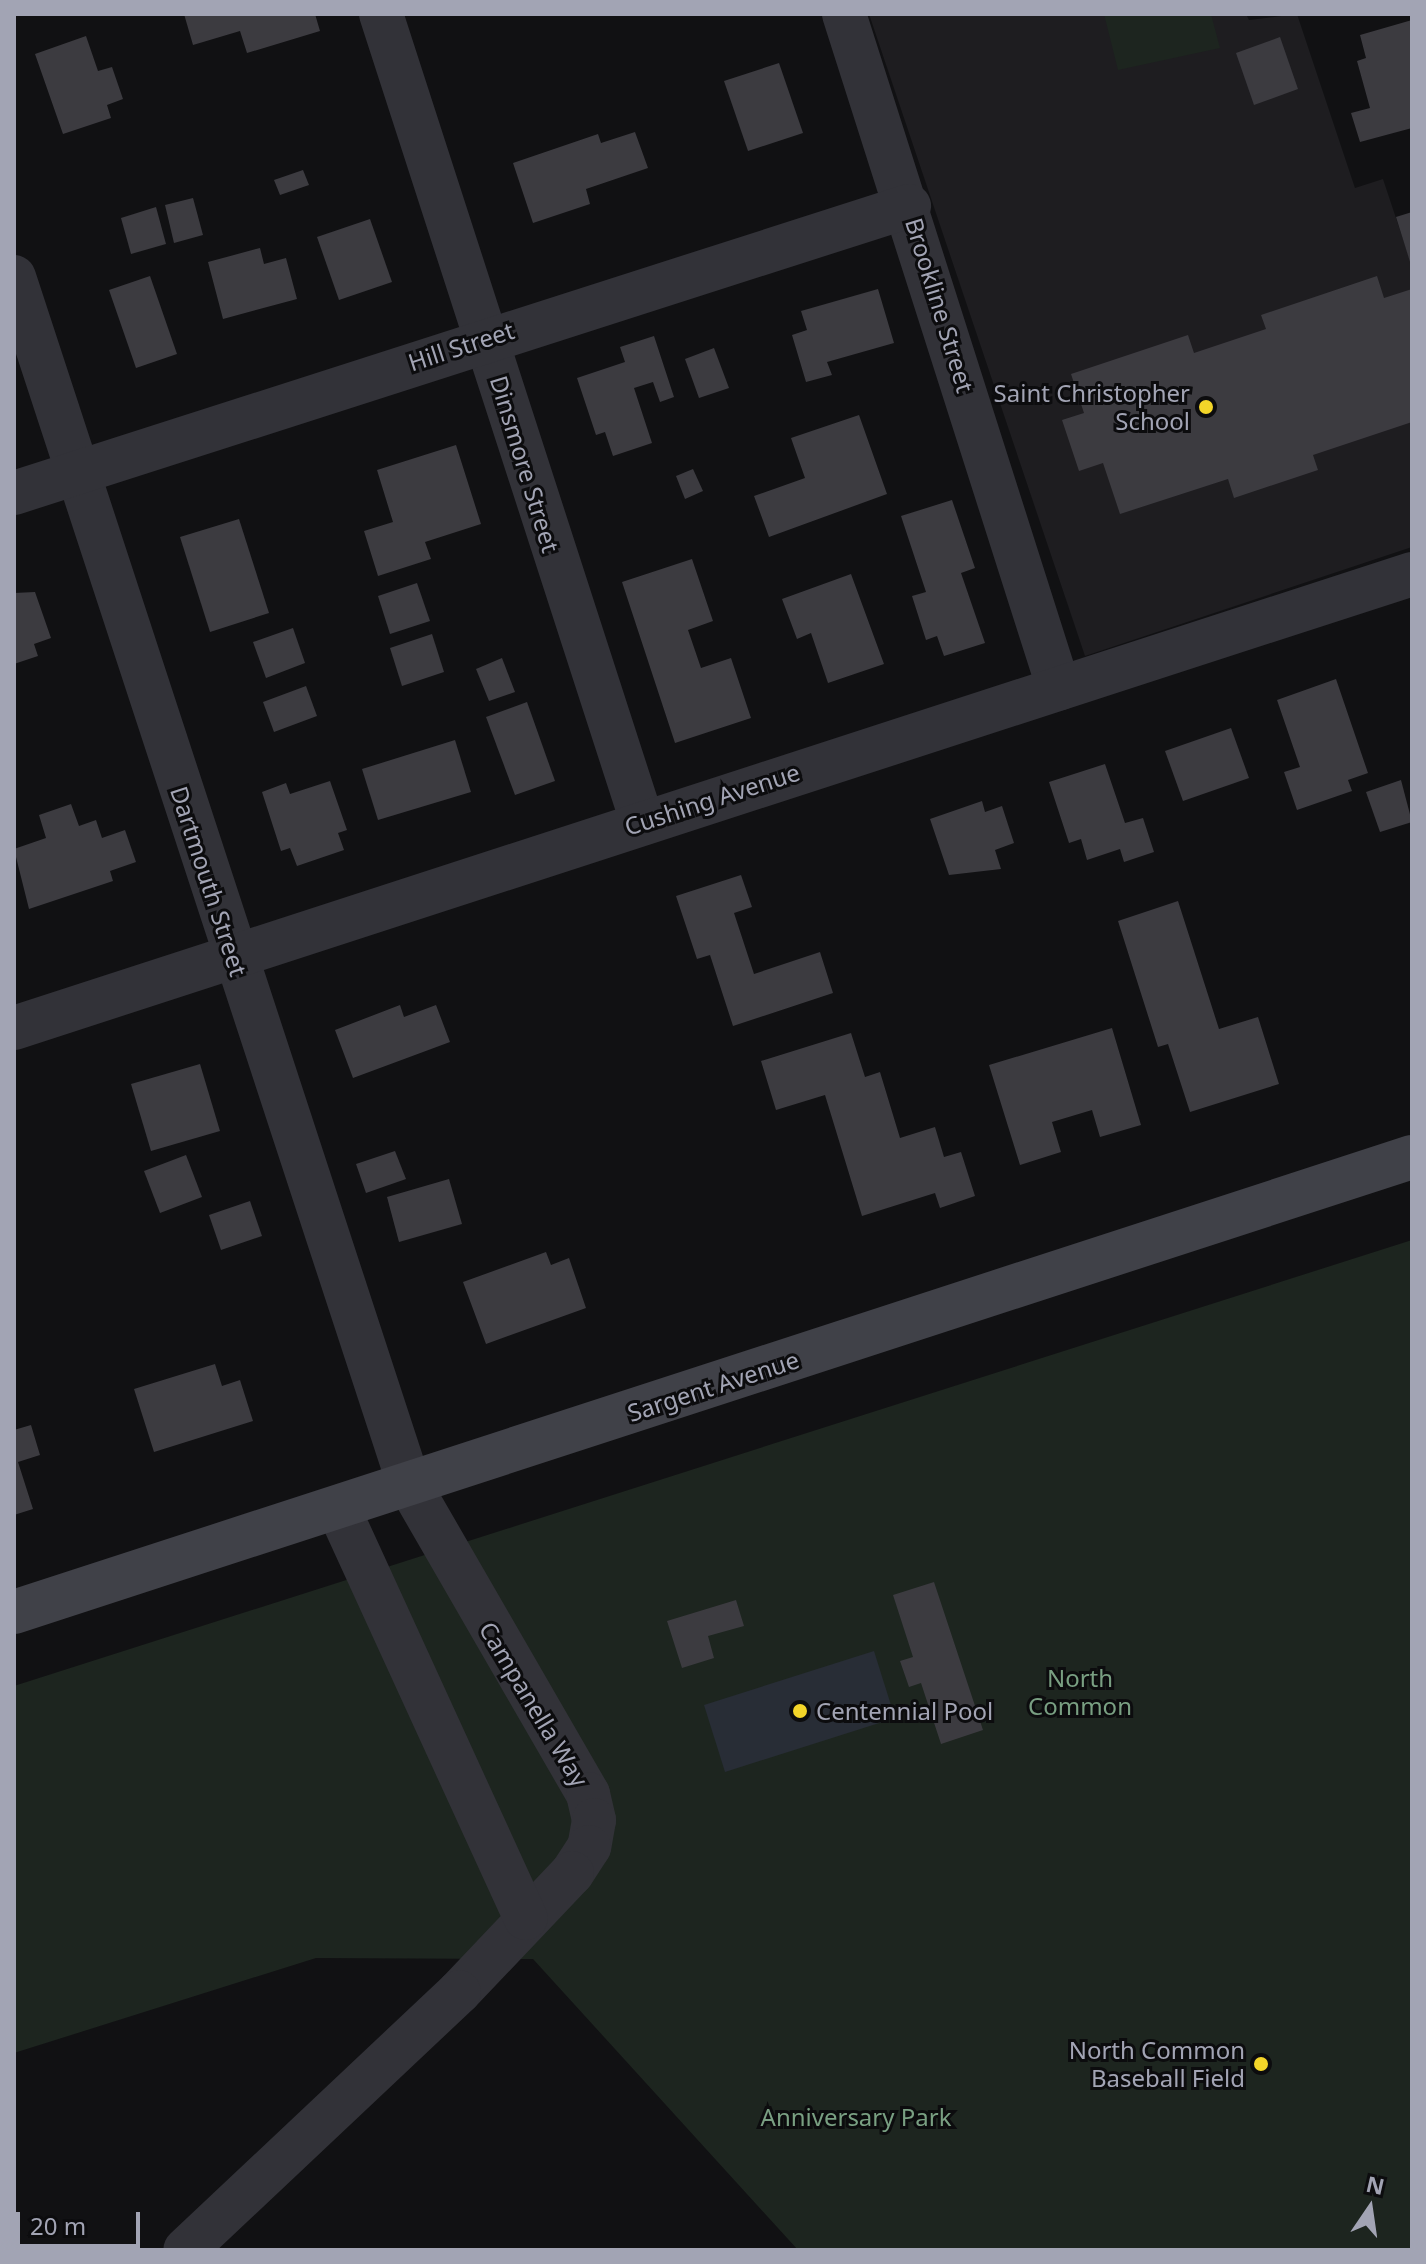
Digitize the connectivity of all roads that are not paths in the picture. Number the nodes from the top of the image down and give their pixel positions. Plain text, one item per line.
1 (381, 14) edge
2 (844, 14) edge
3 (909, 206) junction
4 (14, 277) edge
5 (486, 338) junction
6 (74, 473) junction
7 (14, 493) edge
8 (1412, 574) edge
9 (1059, 689) junction
10 (642, 821) junction
11 (233, 955) junction
12 (14, 1028) edge
13 (1412, 1157) edge
14 (409, 1484) junction
15 (338, 1508) junction
16 (14, 1612) edge
17 (526, 1918) junction
18 (185, 2250) edge

1 - 5 street, Dinsmore Street
2 - 3 street, Brookline Street
3 - 5 street, Hill Street
3 - 9 street, Brookline Street
4 - 6 street, Dartmouth Street
5 - 6 street, Hill Street
5 - 10 street, Dinsmore Street
6 - 7 street, Hill Street
6 - 11 street, Dartmouth Street
8 - 9 street, Cushing Avenue
9 - 10 street, Cushing Avenue
10 - 11 street, Cushing Avenue
11 - 12 street, Cushing Avenue
11 - 14 street, Dartmouth Street
13 - 14 street, Sargent Avenue
14 - 15 street, Sargent Avenue
14 - 17 street, Campanella Way
15 - 16 street, Sargent Avenue
15 - 17 street
17 - 18 street, Campanella Way

